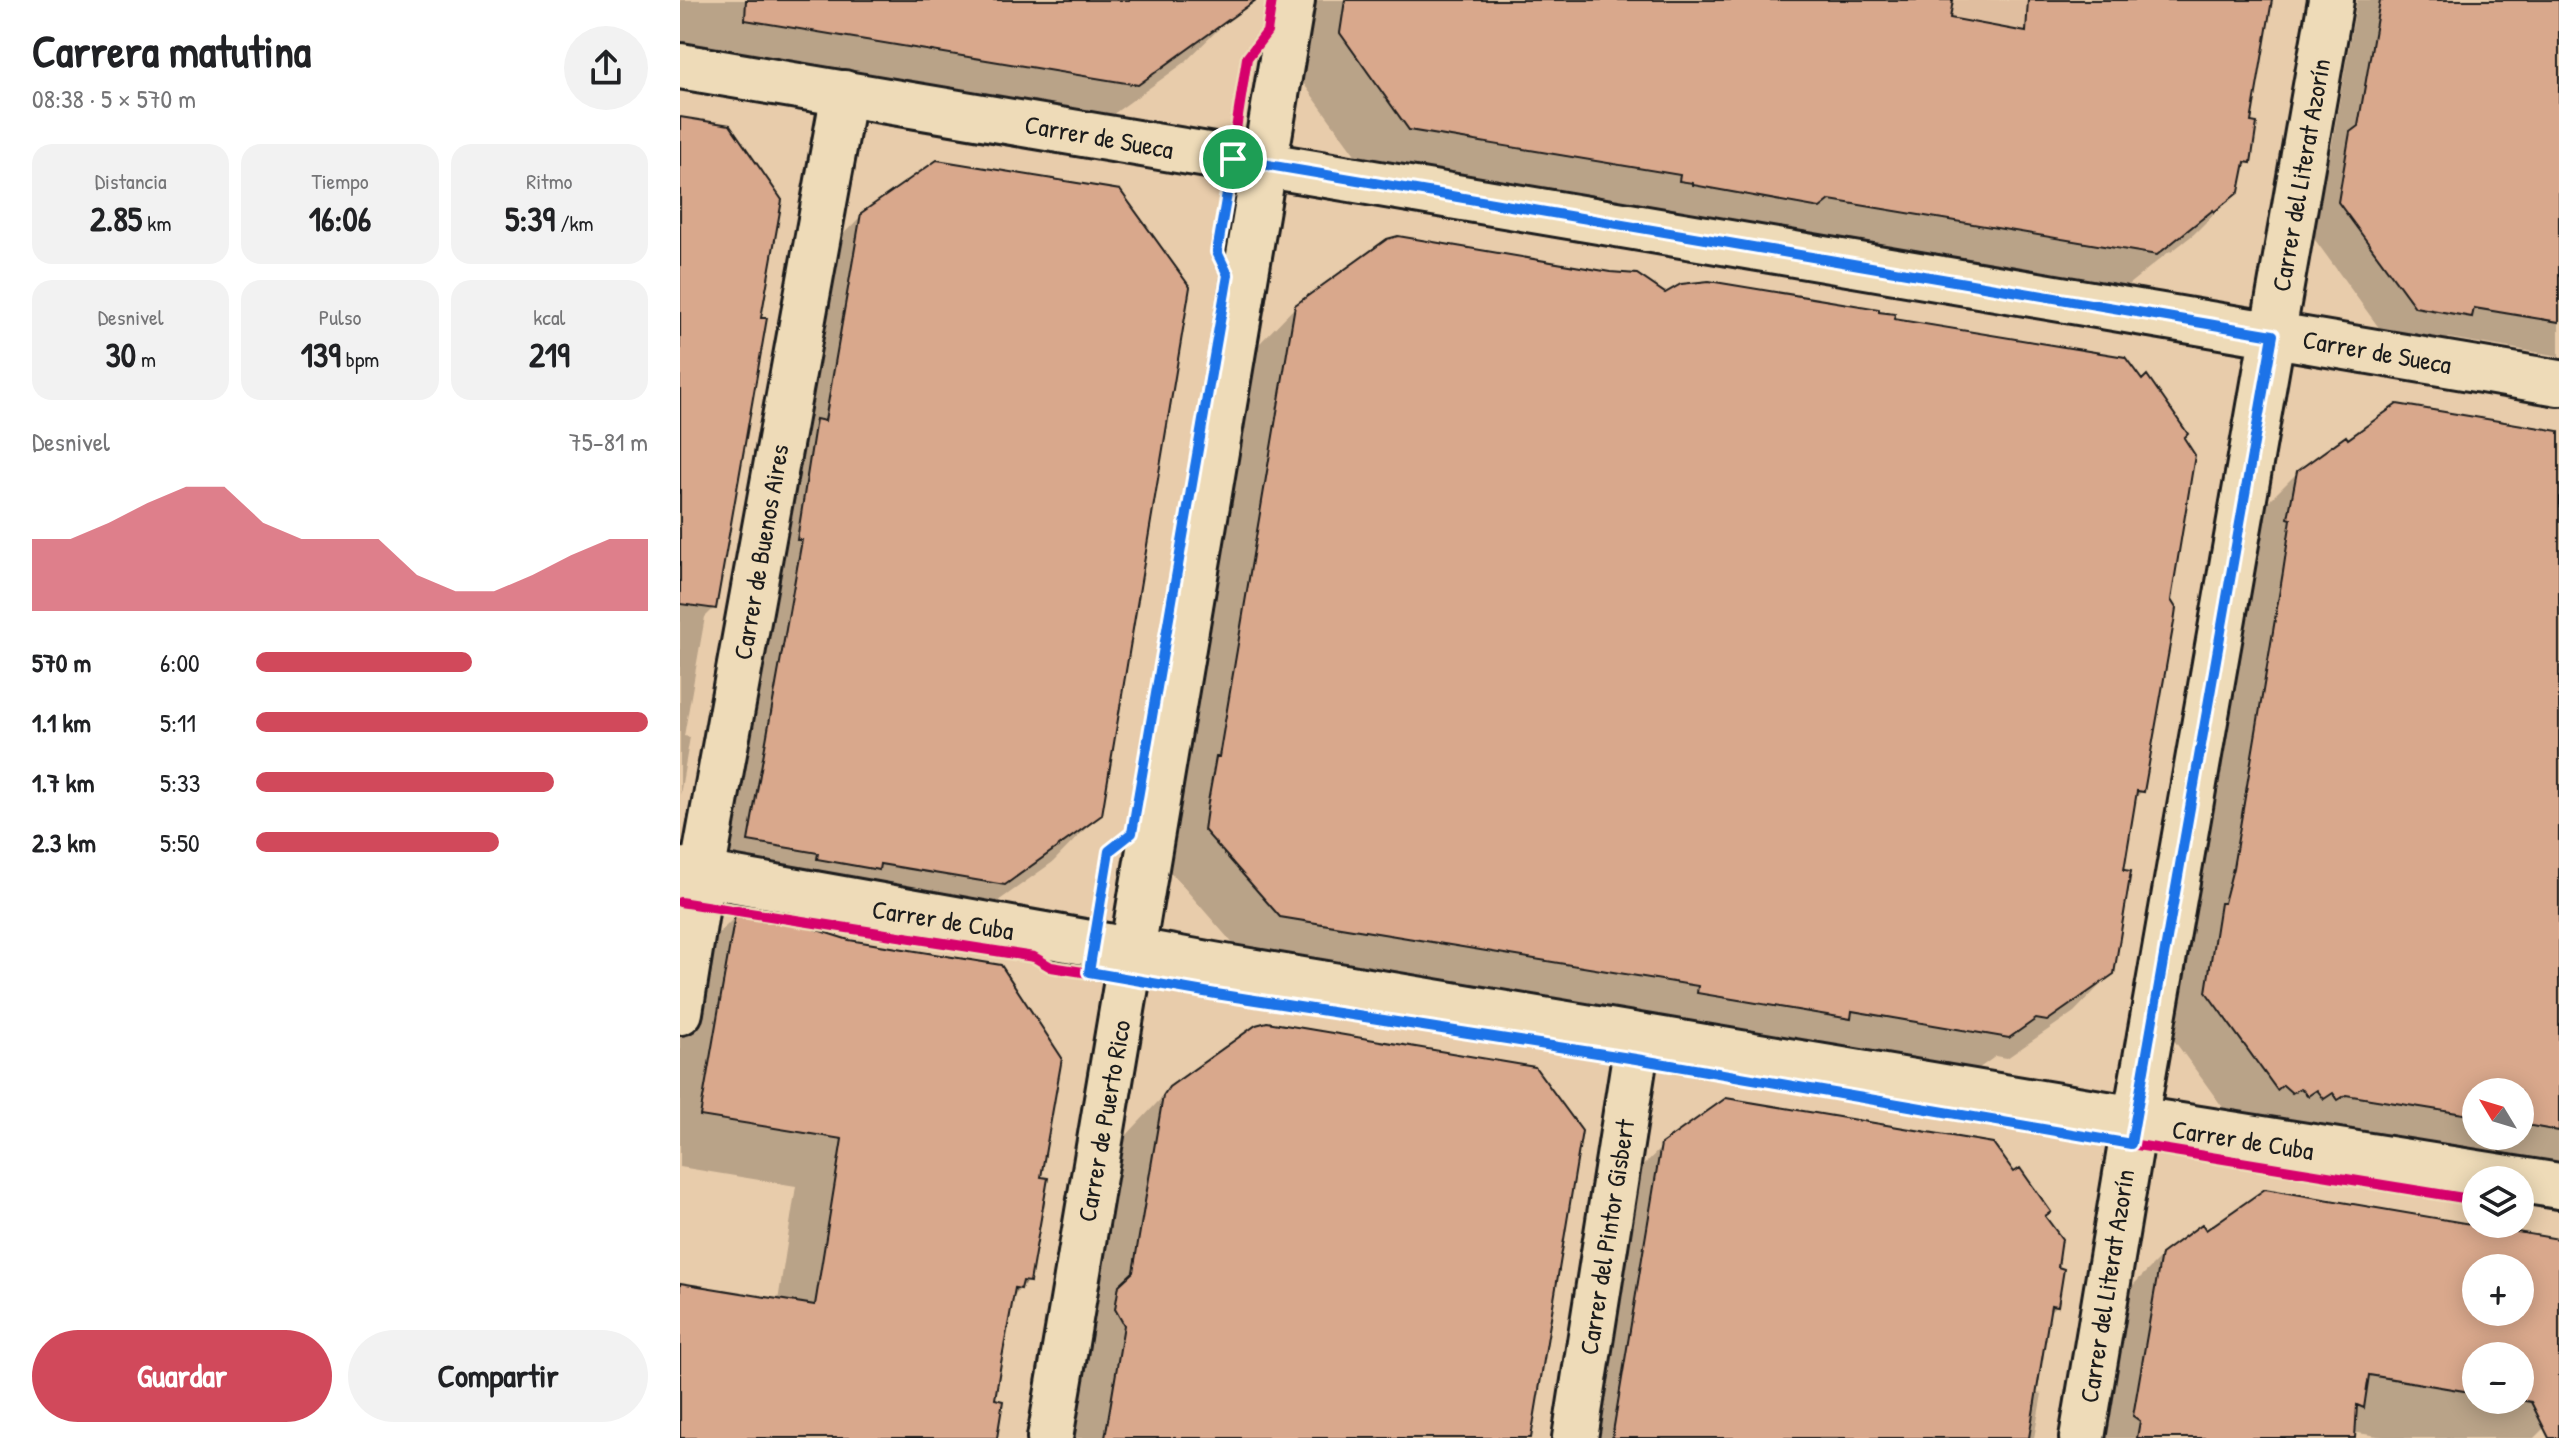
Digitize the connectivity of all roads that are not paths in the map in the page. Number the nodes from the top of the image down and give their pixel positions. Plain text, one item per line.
1 (1292, 0) edge
2 (2331, 0) edge
3 (680, 66) edge
4 (844, 93) junction
5 (1264, 164) junction
6 (2273, 335) junction
7 (2559, 383) edge
8 (691, 872) edge
9 (1133, 952) junction
10 (680, 1012) edge
11 (1638, 1036) junction
12 (2136, 1119) junction
13 (2559, 1186) edge
14 (1050, 1438) edge
15 (1575, 1438) edge
16 (2082, 1438) edge

1 - 5 street, Carrer de Puerto Rico
2 - 6 street, Carrer del Literat Azorín
3 - 4 street, Carrer de Sueca
4 - 5 street, Carrer de Sueca
4 - 8 street, Carrer de Buenos Aires
5 - 6 street, Carrer de Sueca
5 - 9 street, Carrer de Puerto Rico
6 - 7 street, Carrer de Sueca
6 - 12 street, Carrer del Literat Azorín
8 - 9 street, Carrer de Cuba
8 - 10 street, Carrer de Buenos Aires
9 - 11 street, Carrer de Cuba
9 - 14 street, Carrer de Puerto Rico
11 - 12 street, Carrer de Cuba
11 - 15 street, Carrer del Pintor Gisbert
12 - 13 street, Carrer de Cuba
12 - 16 street, Carrer del Literat Azorín

